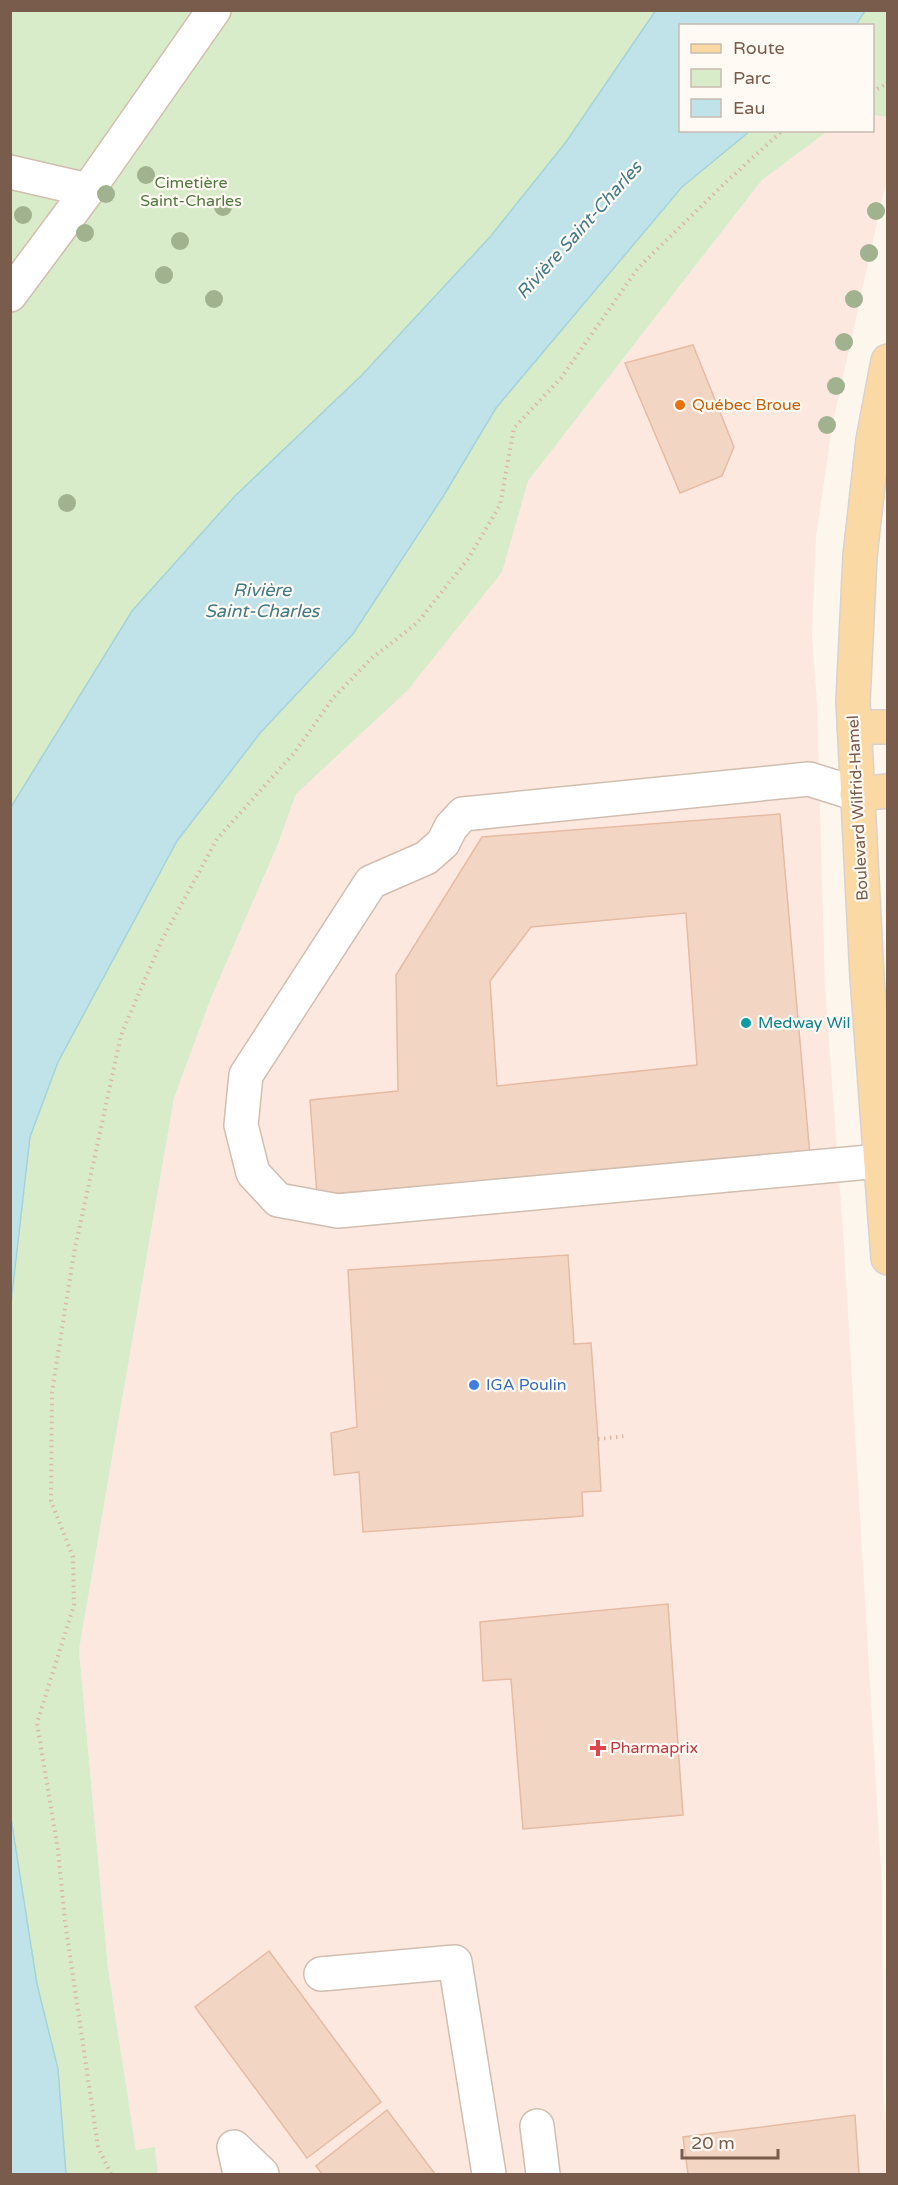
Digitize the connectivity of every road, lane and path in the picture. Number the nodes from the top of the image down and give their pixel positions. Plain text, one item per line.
1 (214, 10) edge
2 (888, 83) edge
3 (874, 91) edge
4 (10, 172) edge
5 (88, 190) junction
6 (10, 294) edge
7 (888, 361) edge
8 (854, 727) junction
9 (888, 727) edge
10 (872, 793) edge
11 (880, 1161) junction
12 (888, 1258) edge
13 (627, 1436) dead end
14 (598, 1439) dead end
15 (321, 1974) dead end
16 (537, 2126) dead end
17 (240, 2175) edge
18 (262, 2175) edge
19 (489, 2175) edge
20 (543, 2175) edge

1 - 5 street
2 - 3 path
4 - 5 street
5 - 6 street
7 - 8 main road, Boulevard Wilfrid-Hamel
8 - 9 main road
8 - 10 main road, Boulevard Wilfrid-Hamel
10 - 11 main road, Boulevard Wilfrid-Hamel
10 - 11 street
11 - 12 main road, Boulevard Wilfrid-Hamel
13 - 14 path
15 - 19 street
16 - 20 street
17 - 18 street

